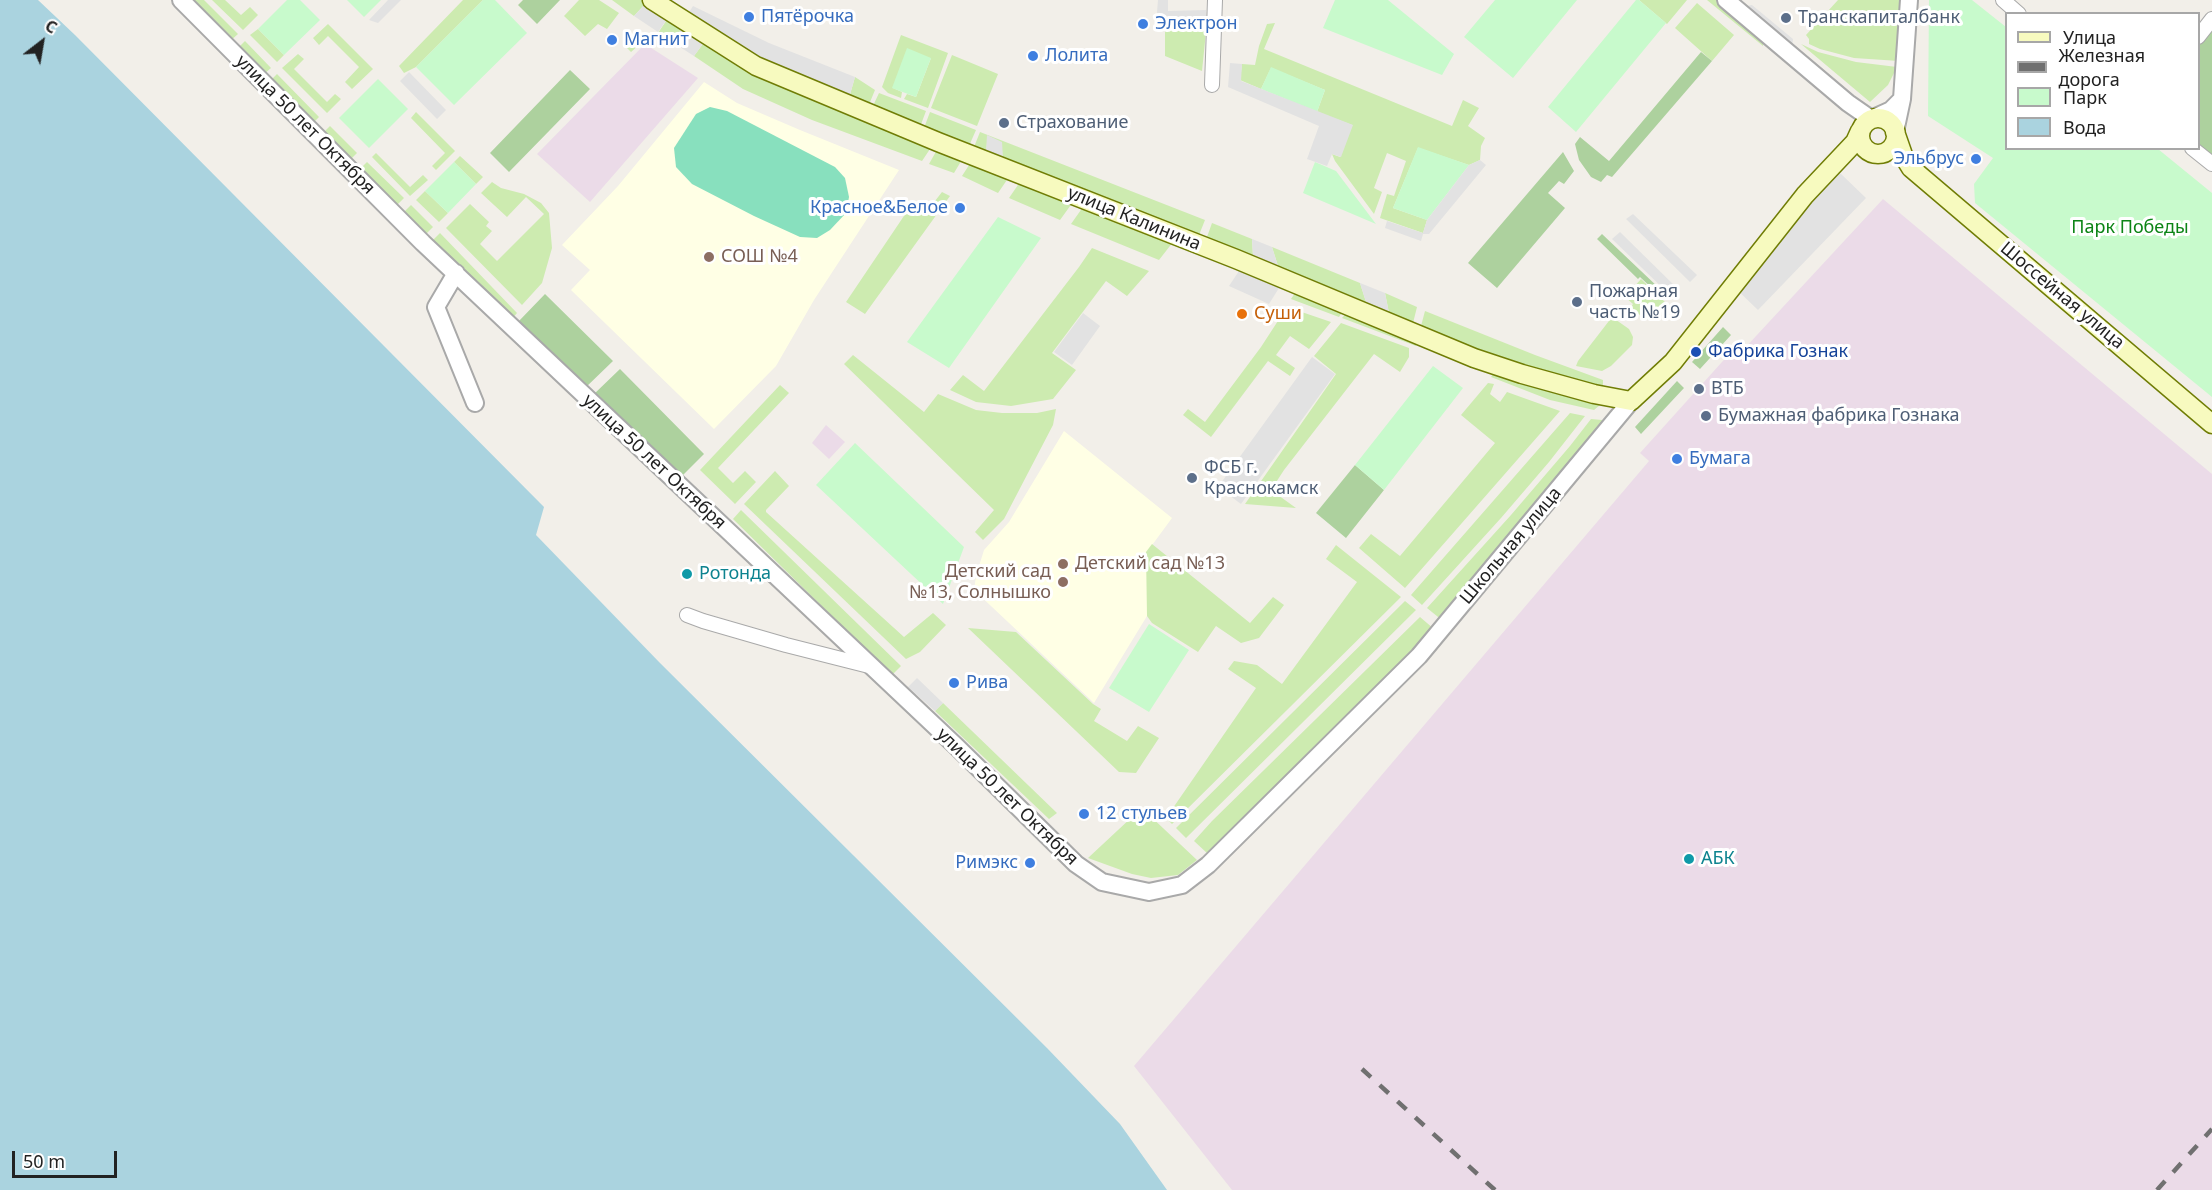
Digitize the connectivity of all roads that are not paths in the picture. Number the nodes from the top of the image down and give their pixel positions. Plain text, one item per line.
1 (181, 0) edge
2 (652, 0) edge
3 (1215, 0) edge
4 (1726, 0) edge
5 (1909, 0) edge
6 (2003, 0) edge
7 (2017, 12) edge
8 (2212, 19) edge
9 (2200, 36) edge
10 (1212, 85) dead end
11 (1902, 99) junction
12 (1866, 125) junction
13 (1895, 132) junction
14 (2194, 150) edge
15 (1875, 153) junction
16 (1839, 160) junction
17 (2212, 164) edge
18 (1911, 168) junction
19 (456, 273) junction
20 (1631, 401) junction
21 (475, 403) dead end
22 (2212, 424) edge
23 (687, 615) dead end
24 (869, 666) junction
25 (1149, 892) joint

1 - 19 street, улица 50 лет Октября
2 - 20 main road, улица Калинина
3 - 10 street
4 - 12 street
5 - 11 street
6 - 7 street
8 - 9 street
11 - 12 street
11 - 13 street
12 - 13 main road
12 - 15 main road
12 - 16 main road, Школьная улица
13 - 15 main road
13 - 18 main road
14 - 17 street
15 - 16 main road
15 - 18 main road
16 - 20 main road, Школьная улица
18 - 22 main road, Шоссейная улица
19 - 21 street
19 - 24 street, улица 50 лет Октября
20 - 25 street, Школьная улица
23 - 24 street
24 - 25 street, улица 50 лет Октября

